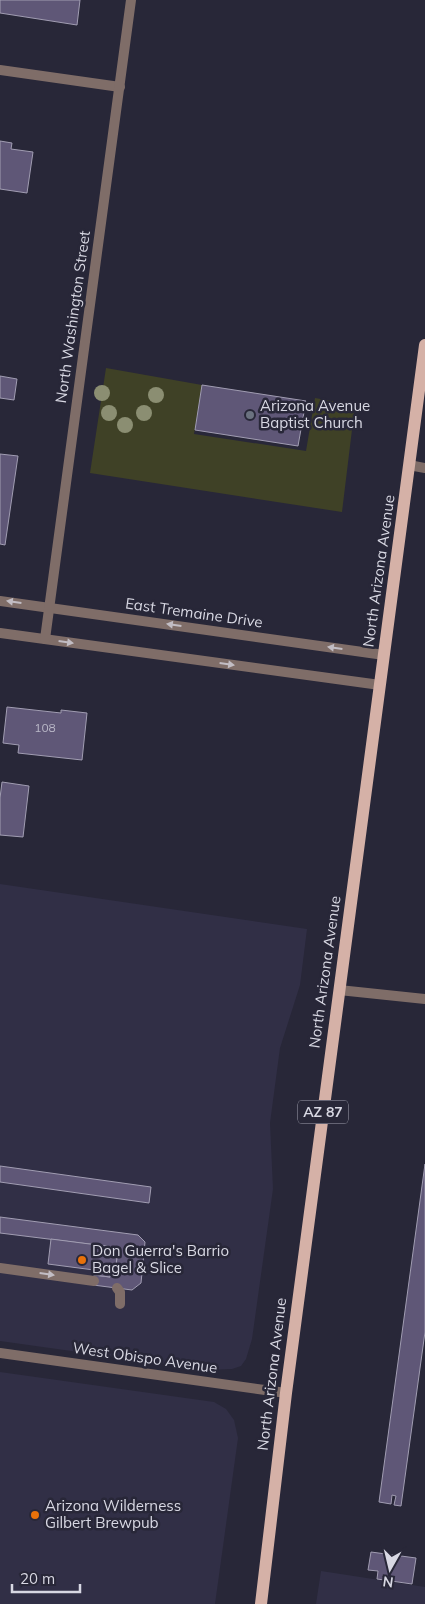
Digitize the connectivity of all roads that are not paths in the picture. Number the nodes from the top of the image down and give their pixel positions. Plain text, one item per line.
1 (131, 0) edge
2 (0, 70) edge
3 (120, 87) junction
4 (425, 345) edge
5 (409, 465) junction
6 (425, 468) edge
7 (0, 600) edge
8 (49, 608) junction
9 (0, 633) edge
10 (45, 639) junction
11 (384, 654) junction
12 (380, 685) junction
13 (339, 990) junction
14 (425, 1000) edge
15 (0, 1268) edge
16 (94, 1280) dead end
17 (117, 1288) dead end
18 (120, 1304) dead end
19 (0, 1353) edge
20 (286, 1393) junction
21 (261, 1604) edge

1 - 3 street, North Washington Street
2 - 3 street
3 - 8 street, North Washington Street
4 - 5 main road, North Arizona Avenue / AZ 87
5 - 6 street
5 - 11 main road, North Arizona Avenue / AZ 87
8 -> 7 street, East Tremaine Drive
8 - 10 street, North Washington Street
11 -> 8 street, East Tremaine Drive
9 - 10 street
10 -> 12 street
11 - 12 main road, North Arizona Avenue / AZ 87
12 - 13 main road, North Arizona Avenue / AZ 87
13 - 14 street
13 - 20 main road, North Arizona Avenue / AZ 87
15 -> 16 street
17 - 18 street
19 - 20 street, West Obispo Avenue
20 - 21 main road, North Arizona Avenue / AZ 87

